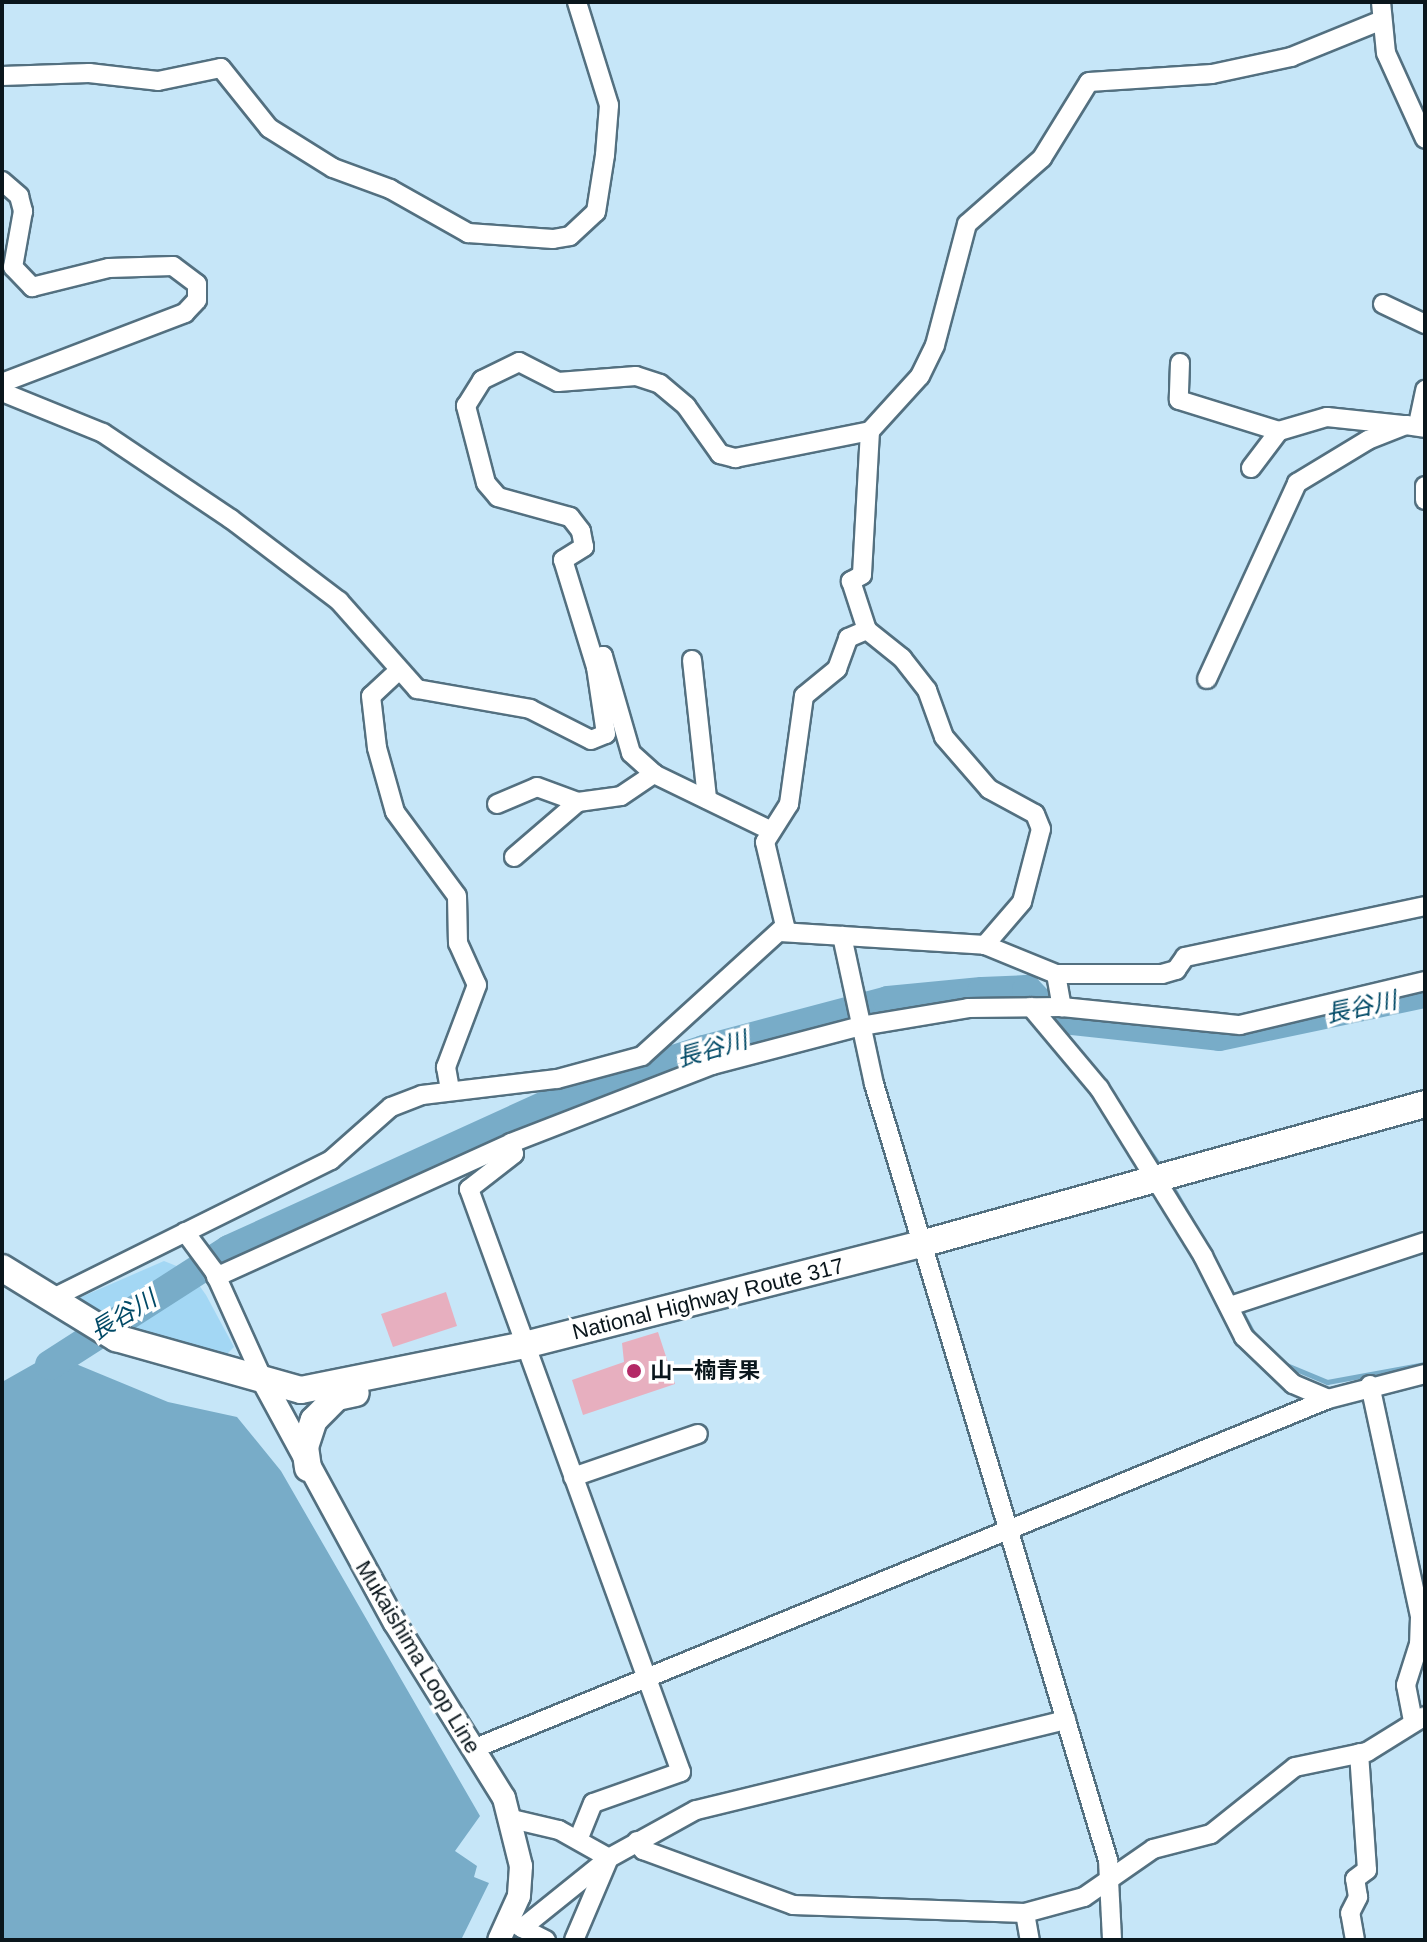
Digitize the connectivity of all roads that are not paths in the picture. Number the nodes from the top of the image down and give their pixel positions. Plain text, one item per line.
1 (577, 2) edge
2 (1382, 11) edge
3 (2, 76) edge
4 (1425, 139) edge
5 (2, 181) edge
6 (1383, 304) dead end
7 (1425, 324) edge
8 (1180, 363) dead end
9 (2, 383) edge
10 (1425, 390) edge
11 (2, 392) edge
12 (1416, 426) edge
13 (870, 431) junction
14 (1279, 431) junction
15 (1251, 468) dead end
16 (1425, 486) edge
17 (1425, 500) edge
18 (867, 630) junction
19 (692, 660) dead end
20 (596, 667) junction
21 (397, 672) junction
22 (1207, 679) dead end
23 (654, 774) junction
24 (707, 799) junction
25 (578, 802) junction
26 (497, 804) dead end
27 (768, 829) junction
28 (514, 857) dead end
29 (1425, 906) edge
30 (780, 932) junction
31 (842, 936) junction
32 (985, 945) junction
33 (1056, 974) junction
34 (1425, 981) edge
35 (1031, 1007) junction
36 (1062, 1007) junction
37 (861, 1022) junction
38 (450, 1090) junction
39 (1425, 1104) edge
40 (511, 1143) junction
41 (1155, 1179) junction
42 (187, 1235) junction
43 (1425, 1242) edge
44 (921, 1244) junction
45 (2, 1268) edge
46 (215, 1274) junction
47 (53, 1304) junction
48 (1230, 1306) junction
49 (525, 1345) junction
50 (1425, 1374) edge
51 (265, 1384) junction
52 (1370, 1385) junction
53 (1328, 1399) junction
54 (698, 1434) dead end
55 (308, 1468) junction
56 (573, 1477) junction
57 (1008, 1528) junction
58 (646, 1674) junction
59 (1419, 1718) edge
60 (1066, 1720) junction
61 (473, 1749) junction
62 (1359, 1753) junction
63 (512, 1819) junction
64 (579, 1838) junction
65 (637, 1841) junction
66 (609, 1858) junction
67 (1108, 1880) junction
68 (1025, 1913) junction
69 (511, 1930) edge
70 (546, 1940) edge
71 (574, 1940) edge
72 (1030, 1940) edge
73 (1112, 1940) edge
74 (1355, 1940) edge

1 - 3 street
2 - 4 street
2 - 13 street
5 - 9 street
6 - 7 street
8 - 14 street
10 - 12 street
11 - 21 street
12 - 14 street
12 - 22 street
13 - 18 street
13 - 20 street
14 - 15 street
16 - 17 street
18 - 27 street
18 - 32 street
19 - 24 street
20 - 21 street
20 - 23 street
21 - 38 street
23 - 24 street
23 - 25 street
24 - 27 street
25 - 26 street
25 - 28 street
27 - 30 street
29 - 33 street
30 - 31 street
30 - 38 street
31 - 32 street
31 - 37 street
32 - 33 street
33 - 36 street
34 - 36 street
35 - 36 street
35 - 37 street
35 - 41 street
37 - 40 street
37 - 44 street
38 - 42 street
39 - 41 highway, National Highway Route 317
40 - 46 street
40 - 49 street
41 - 44 highway, National Highway Route 317
41 - 48 street
42 - 46 street
42 - 47 street
43 - 48 street
44 - 49 highway, National Highway Route 317
44 - 57 street
45 - 47 highway, National Highway Route 317
46 - 51 street
47 - 51 highway, National Highway Route 317
48 - 53 street
49 - 51 highway, National Highway Route 317
49 - 55 highway
49 - 56 street
50 - 52 street
51 - 55 main road, Mukaishima Loop Line
52 - 53 street
52 - 59 street
53 - 57 street
54 - 56 street
55 - 61 main road, Mukaishima Loop Line
56 - 58 street
57 - 58 street
57 - 60 street
58 - 61 street
58 - 64 street
59 - 62 street
60 - 65 street
60 - 67 street
61 - 63 main road, Mukaishima Loop Line
62 - 67 street
62 - 74 street
63 - 64 street
63 - 69 main road, Mukaishima Loop Line
64 - 66 street
65 - 66 street
65 - 68 street
66 - 69 street
66 - 71 street
67 - 68 street
67 - 73 street
68 - 72 street
69 - 70 street

